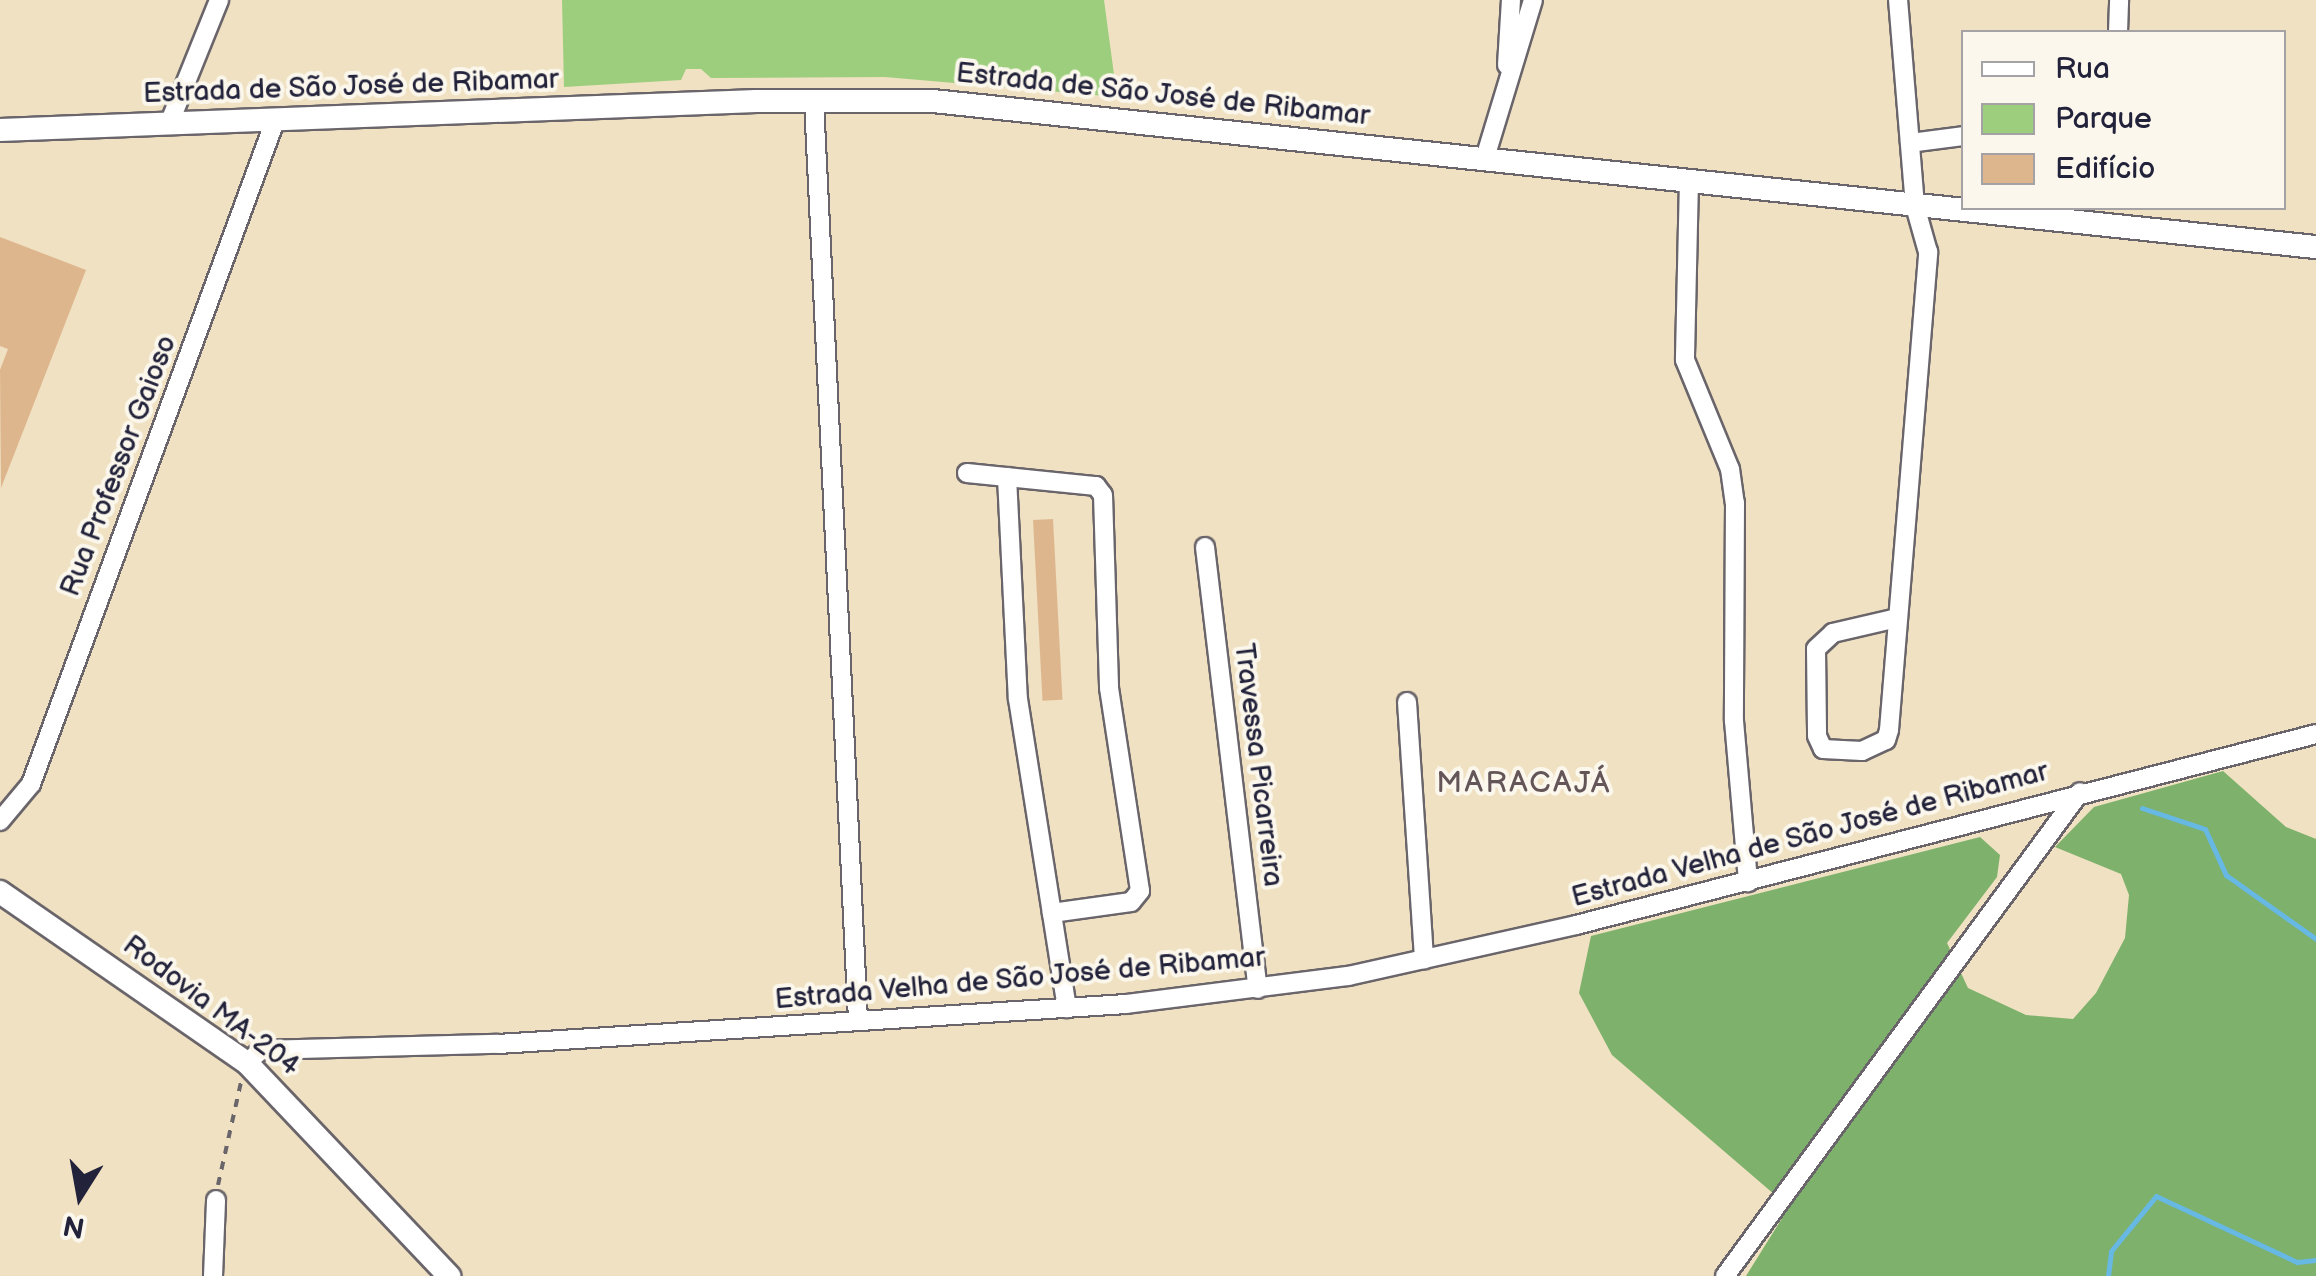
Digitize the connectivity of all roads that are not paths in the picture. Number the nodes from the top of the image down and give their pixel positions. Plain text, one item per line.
1 (219, 0) edge
2 (1511, 0) edge
3 (1533, 0) edge
4 (1898, 0) edge
5 (2119, 0) edge
6 (2118, 30) edge
7 (1506, 75) junction
8 (814, 100) junction
9 (275, 120) junction
10 (170, 124) junction
11 (0, 130) edge
12 (1961, 136) edge
13 (1910, 143) junction
14 (1485, 158) junction
15 (1689, 180) junction
16 (1915, 206) junction
17 (2316, 247) edge
18 (966, 473) dead end
19 (1007, 477) junction
20 (1205, 547) dead end
21 (1893, 619) junction
22 (1407, 702) dead end
23 (2316, 734) edge
24 (2080, 792) junction
25 (0, 821) edge
26 (1748, 882) junction
27 (0, 892) edge
28 (1052, 914) junction
29 (1424, 959) junction
30 (1258, 990) junction
31 (1066, 1008) junction
32 (858, 1021) junction
33 (247, 1063) junction
34 (216, 1200) road end
35 (212, 1276) edge
36 (449, 1276) edge
37 (1725, 1276) edge

1 - 10 street
2 - 7 street
3 - 7 street
4 - 13 street
5 - 6 street
7 - 14 street
8 - 9 main road, Estrada de São José de Ribamar
8 - 14 main road, Estrada de São José de Ribamar
8 - 32 street
9 - 10 main road, Estrada de São José de Ribamar
9 - 25 street, Rua Professor Gaioso
10 - 11 main road, Estrada de São José de Ribamar
12 - 13 street
13 - 16 street
14 - 15 main road, Estrada de São José de Ribamar
15 - 16 main road, Estrada de São José de Ribamar
15 - 26 street
16 - 17 main road, Estrada de São José de Ribamar
16 - 21 street
18 - 19 street
19 - 28 street
19 - 28 street
20 - 30 street, Travessa Picarreira
21 - 21 street
22 - 29 street
23 - 24 street, Estrada Velha de São José de Ribamar
24 - 26 street, Estrada Velha de São José de Ribamar
24 - 37 street, Estrada Velha de São José de Ribamar
26 - 29 street, Estrada Velha de São José de Ribamar
27 - 33 main road, Rodovia MA-204
28 - 31 street
29 - 30 street, Estrada Velha de São José de Ribamar
30 - 31 street, Estrada Velha de São José de Ribamar
31 - 32 street, Estrada Velha de São José de Ribamar
32 - 33 street, Estrada Velha de São José de Ribamar
33 - 36 main road, Rodovia MA-204
34 - 35 street

